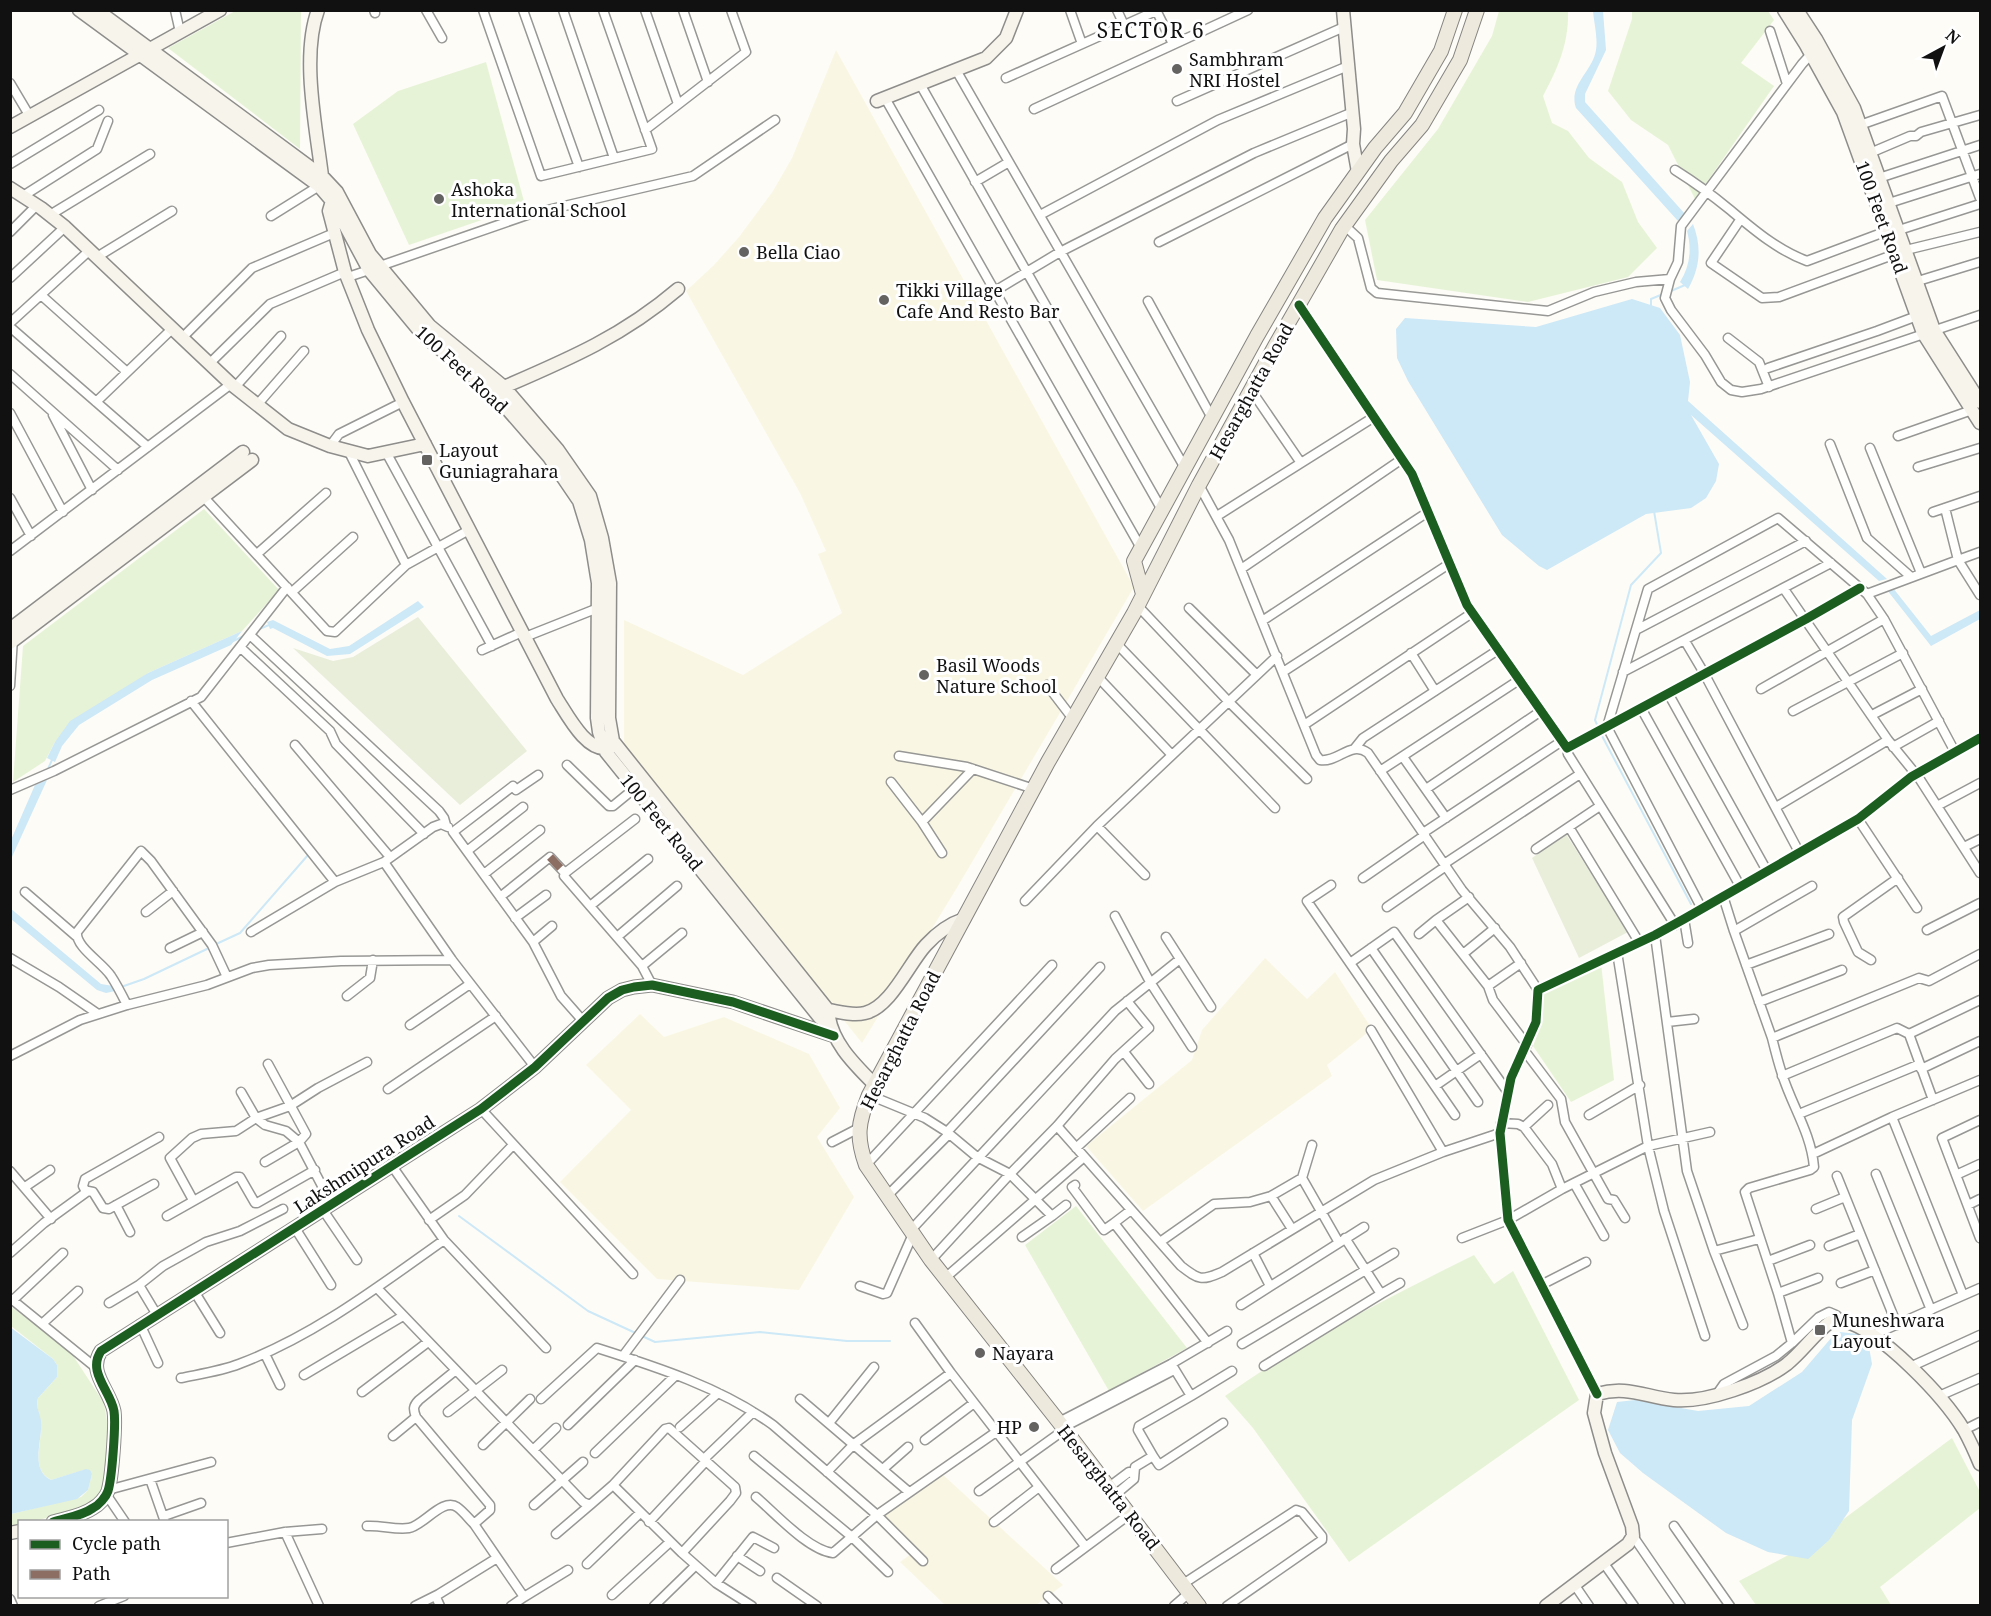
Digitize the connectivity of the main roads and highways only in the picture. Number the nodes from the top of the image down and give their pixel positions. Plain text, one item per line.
1 (1455, 10) edge
2 (1477, 10) edge
3 (1140, 599) junction
4 (1199, 1605) edge

1 - 3 main road, Hesarghatta Road
2 - 3 main road, Hesarghatta Road
3 - 4 main road, Hesarghatta Road

